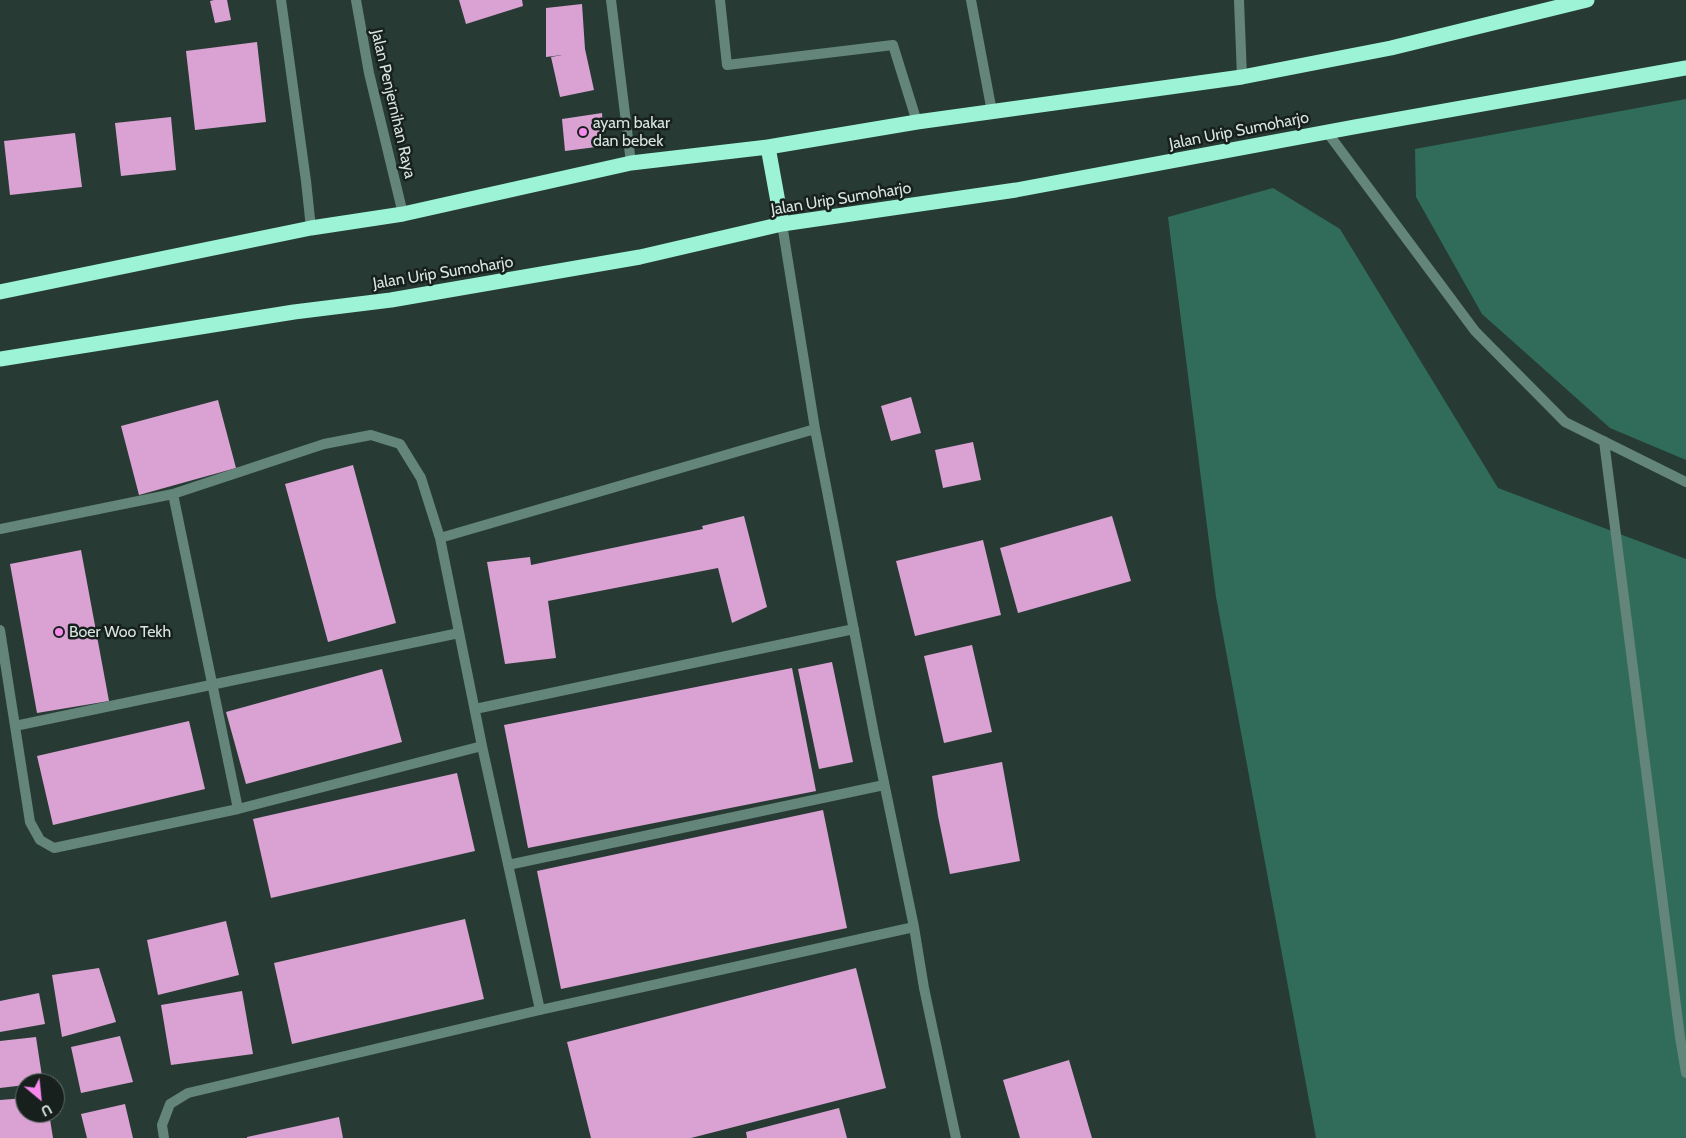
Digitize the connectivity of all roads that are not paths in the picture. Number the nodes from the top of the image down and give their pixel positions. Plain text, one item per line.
1 (281, 0) edge
2 (356, 0) edge
3 (612, 0) edge
4 (720, 0) edge
5 (971, 0) edge
6 (1239, 0) edge
7 (1587, 0) edge
8 (1686, 68) edge
9 (1242, 77) junction
10 (992, 112) junction
11 (917, 122) junction
12 (1326, 132) junction
13 (768, 147) junction
14 (631, 163) junction
15 (403, 214) junction
16 (782, 224) junction
17 (311, 228) junction
18 (0, 292) edge
19 (0, 359) edge
20 (815, 429) junction
21 (1604, 441) junction
22 (1686, 482) edge
23 (173, 494) junction
24 (0, 529) edge
25 (440, 538) junction
26 (854, 629) junction
27 (0, 630) edge
28 (459, 633) junction
29 (212, 684) junction
30 (474, 709) junction
31 (15, 726) junction
32 (482, 746) junction
33 (884, 785) junction
34 (238, 809) junction
35 (508, 864) junction
36 (914, 927) junction
37 (540, 1010) junction
38 (1686, 1073) edge
39 (164, 1138) edge
40 (956, 1138) edge

1 - 17 street
2 - 15 street, Jalan Penjernihan Raya
3 - 14 street
4 - 11 street
5 - 10 street
6 - 9 street
7 - 9 highway
8 - 12 highway, Jalan Urip Sumoharjo
9 - 10 highway
10 - 11 highway
11 - 13 highway
12 - 16 highway, Jalan Urip Sumoharjo
12 - 21 street
13 - 14 highway
13 - 16 highway
14 - 15 highway
15 - 17 highway
16 - 19 highway, Jalan Urip Sumoharjo
16 - 20 street
17 - 18 highway
20 - 25 street
20 - 26 street
21 - 22 street
21 - 38 street
23 - 24 street
23 - 25 street
23 - 29 street
25 - 28 street
26 - 30 street
26 - 33 street
27 - 31 street
28 - 29 street
28 - 30 street
29 - 31 street
29 - 34 street
30 - 32 street
31 - 34 street
32 - 34 street
32 - 35 street
33 - 35 street
33 - 36 street
35 - 37 street
36 - 37 street
36 - 40 street
37 - 39 street

